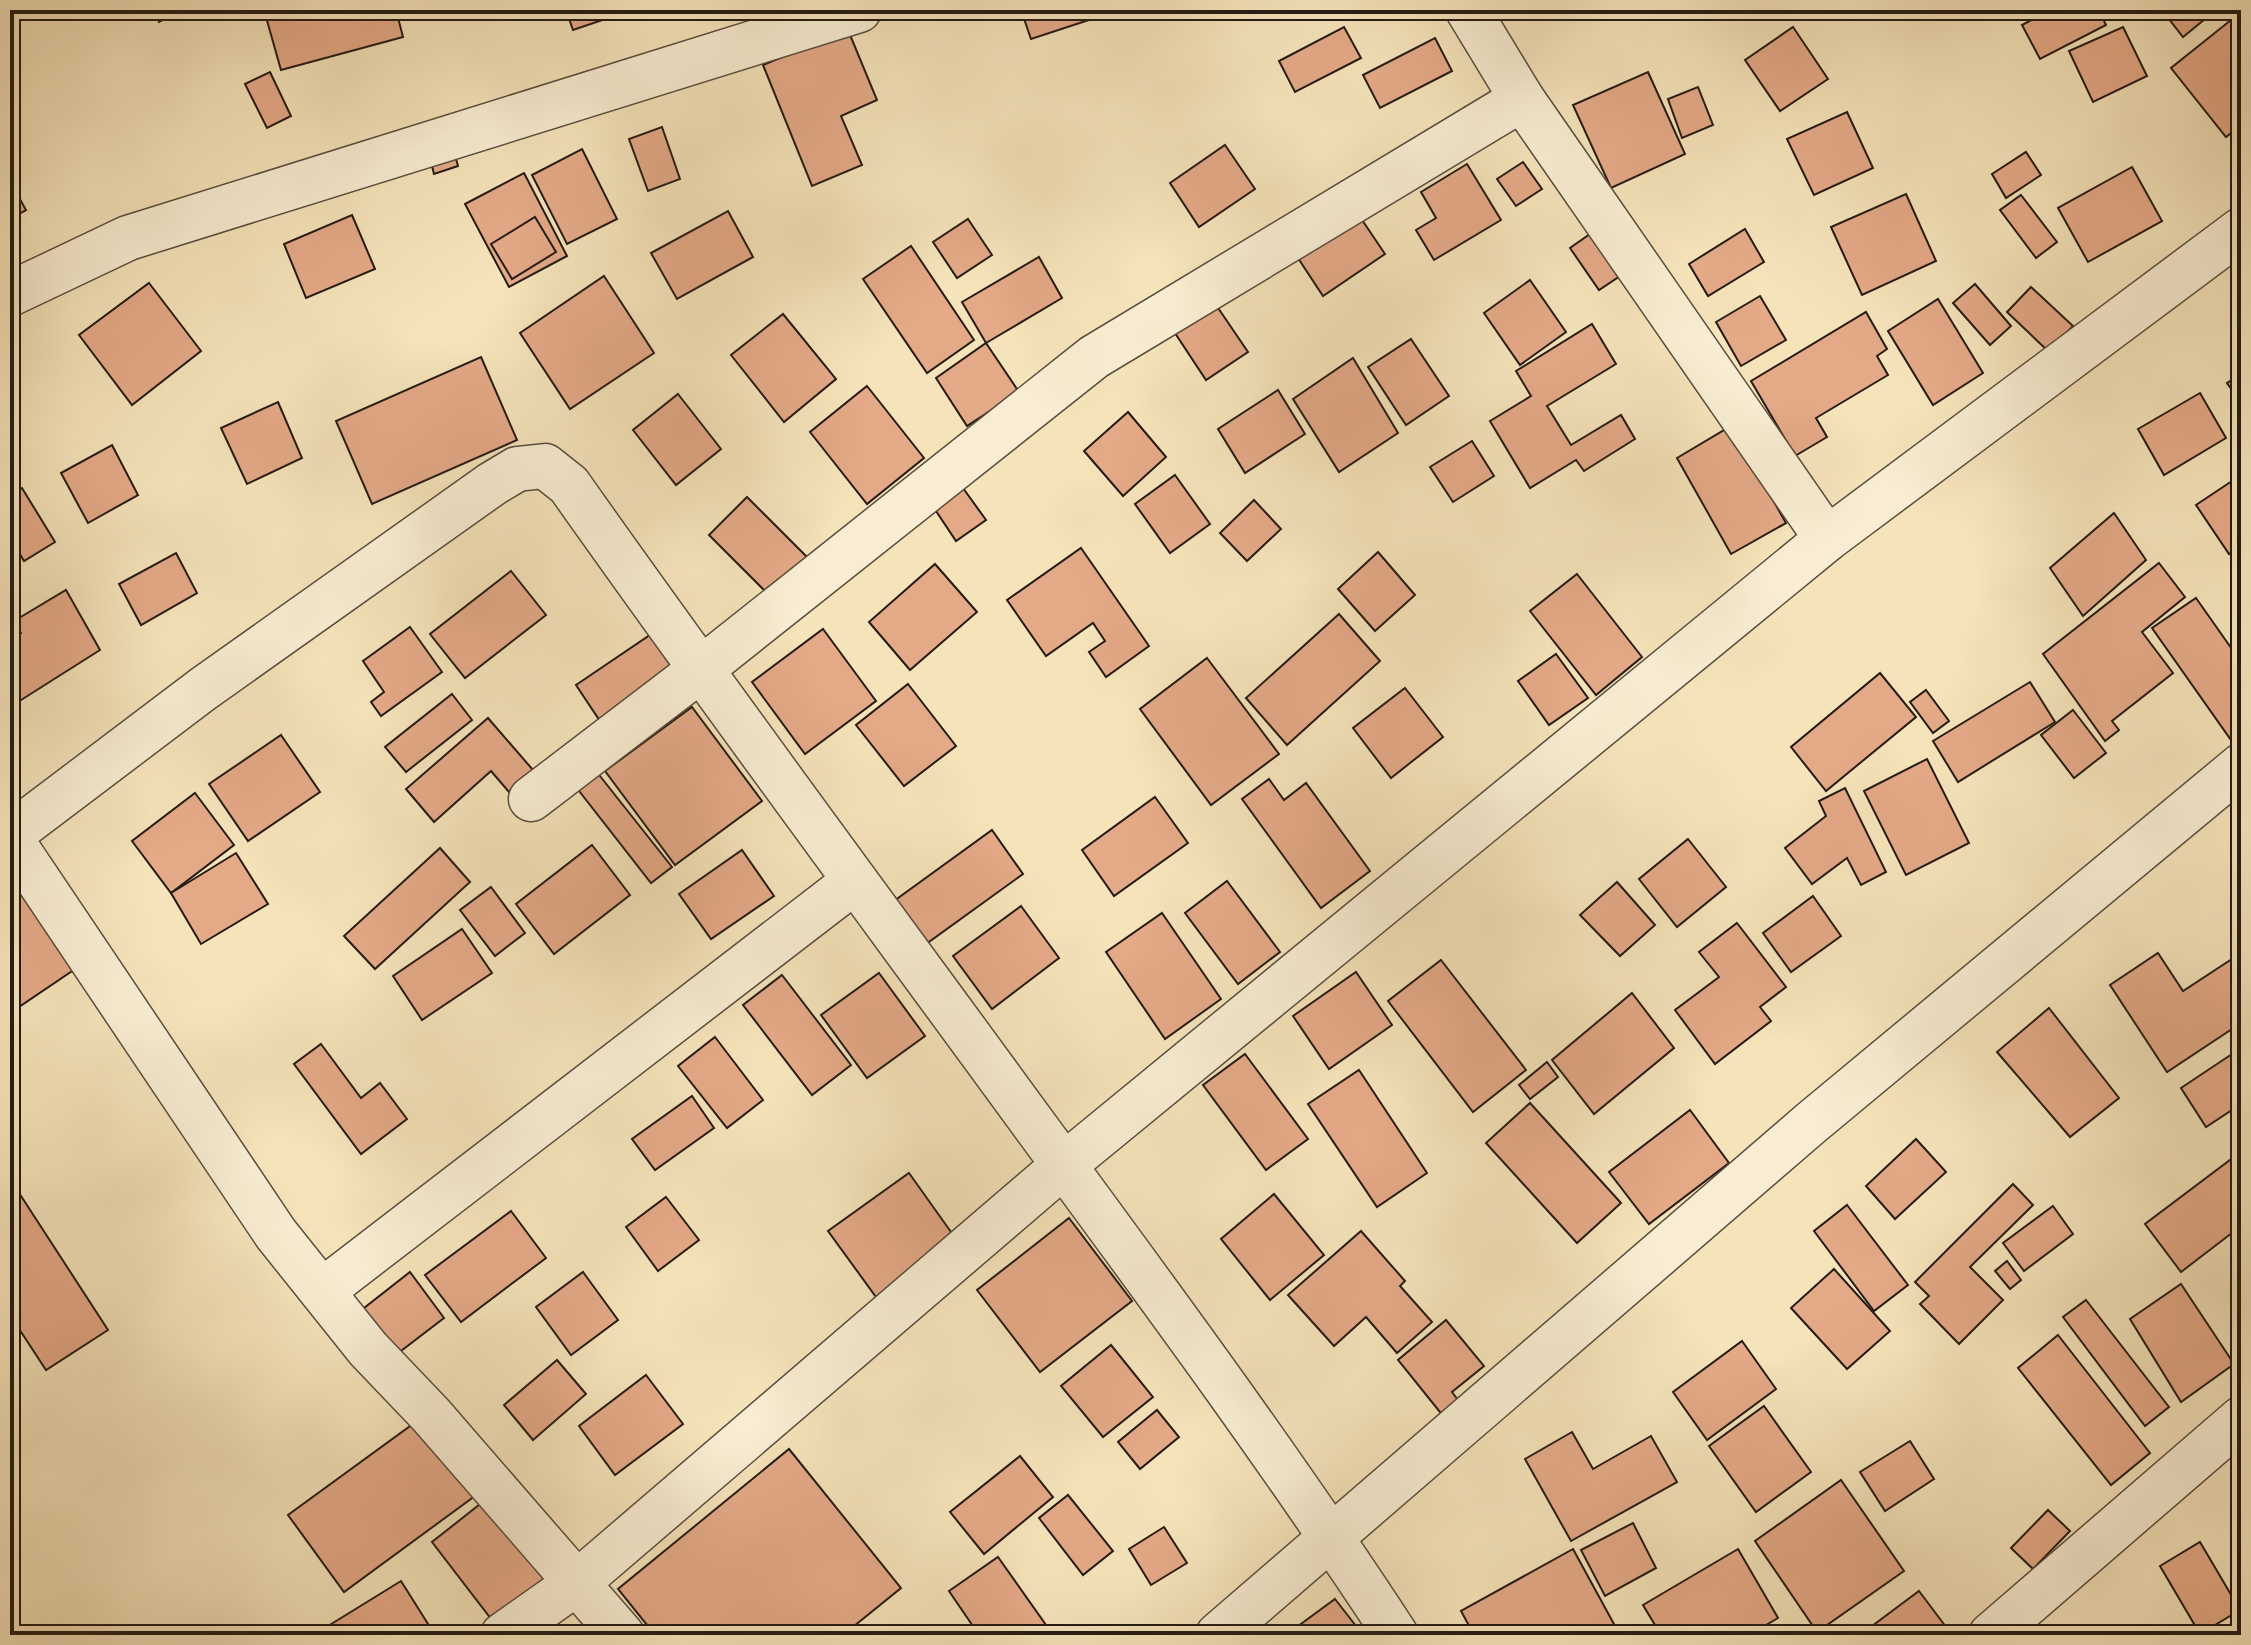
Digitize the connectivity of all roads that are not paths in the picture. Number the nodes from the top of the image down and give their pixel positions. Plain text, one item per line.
1 (859, 10) edge
2 (1468, 10) edge
3 (1522, 99) junction
4 (2241, 230) edge
5 (10, 294) edge
6 (1827, 539) junction
7 (700, 670) junction
8 (2241, 766) edge
9 (531, 799) dead end
10 (10, 837) edge
11 (855, 881) junction
12 (1064, 1165) junction
13 (322, 1291) junction
14 (2241, 1419) edge
15 (1333, 1538) junction
16 (578, 1582) junction
17 (503, 1635) edge
18 (622, 1635) edge
19 (1218, 1635) edge
20 (1396, 1635) edge
21 (1991, 1635) edge

1 - 5 street
2 - 3 street
3 - 6 street
3 - 7 street
4 - 6 street
6 - 12 street
7 - 9 street
7 - 10 street
7 - 11 street
8 - 15 street
10 - 13 street
11 - 12 street
11 - 13 street
12 - 15 street
12 - 16 street
13 - 16 street
14 - 21 street
15 - 19 street
15 - 20 street
16 - 17 street
16 - 18 street

